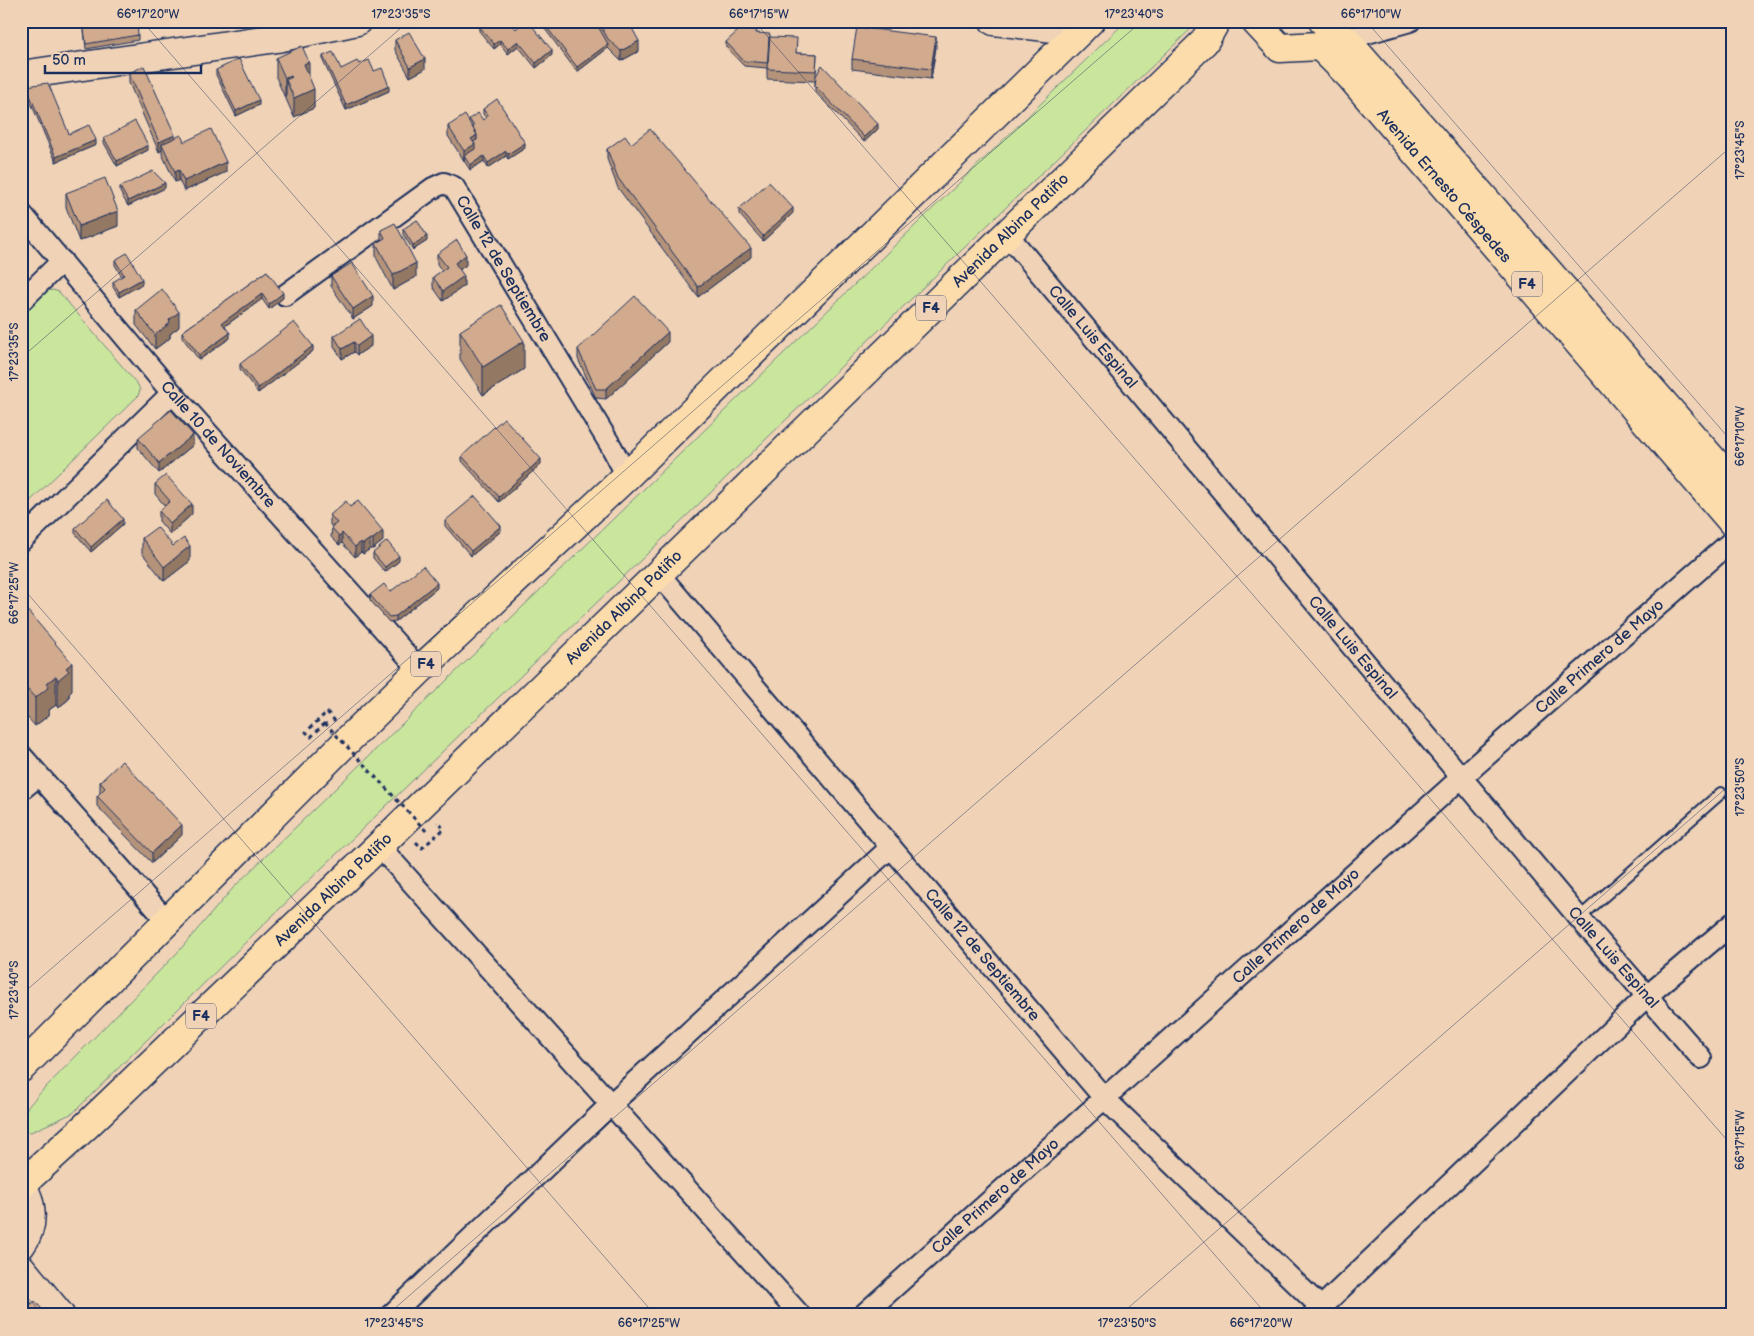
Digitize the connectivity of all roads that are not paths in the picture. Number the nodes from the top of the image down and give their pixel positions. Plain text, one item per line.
1 (357, 21) edge
2 (994, 21) edge
3 (1216, 21) edge
4 (1255, 21) edge
5 (1410, 21) edge
6 (1085, 26) edge
7 (1329, 35) edge
8 (21, 75) edge
9 (21, 213) edge
10 (1007, 234) junction
11 (62, 261) junction
12 (285, 295) edge
13 (21, 301) edge
14 (172, 393) junction
15 (627, 476) junction
16 (1733, 483) edge
17 (1733, 523) edge
18 (1733, 540) edge
19 (21, 541) edge
20 (658, 573) junction
21 (420, 670) junction
22 (21, 755) edge
23 (38, 776) junction
24 (1462, 777) junction
25 (21, 790) edge
26 (1721, 793) dead end
27 (379, 846) junction
28 (891, 847) junction
29 (1579, 918) junction
30 (167, 922) junction
31 (1733, 923) edge
32 (1647, 996) junction
33 (1701, 1058) dead end
34 (21, 1068) edge
35 (1104, 1098) junction
36 (611, 1104) junction
37 (21, 1184) edge
38 (21, 1245) edge
39 (21, 1268) edge
40 (1321, 1312) edge
41 (60, 1315) edge
42 (391, 1315) edge
43 (800, 1315) edge
44 (863, 1315) edge

1 - 8 main road
2 - 6 main road
3 - 10 highway, Avenida Albina Patiño / F4
4 - 7 highway
5 - 7 street
6 - 15 highway, F4
7 - 16 highway, Avenida Ernesto Céspedes / F4
7 - 17 highway, Avenida Ernesto Céspedes / F4
9 - 11 street, Calle 10 de Noviembre
10 - 20 highway, Avenida Albina Patiño / F4
10 - 24 street, Calle Luis Espinal
11 - 13 street
11 - 14 street, Calle 10 de Noviembre
12 - 15 street, Calle 12 de Septiembre
14 - 19 street
14 - 21 street, Calle 10 de Noviembre
15 - 21 highway, F4
18 - 24 street, Calle Primero de Mayo
20 - 27 highway, Avenida Albina Patiño / F4
20 - 28 street, Calle 12 de Septiembre
21 - 30 highway, F4
22 - 23 street
23 - 25 street
23 - 30 street
24 - 29 street, Calle Luis Espinal
24 - 35 street, Calle Primero de Mayo
26 - 29 lane
27 - 36 street
27 - 37 highway, Avenida Albina Patiño / F4
28 - 35 street, Calle 12 de Septiembre
28 - 36 street
29 - 32 street, Calle Luis Espinal
30 - 34 highway, F4
31 - 32 street
32 - 33 street, Calle Luis Espinal
32 - 40 street
35 - 40 street, Calle 12 de Septiembre
35 - 44 street, Calle Primero de Mayo
36 - 42 street
36 - 43 street
37 - 38 main road
39 - 41 main road

